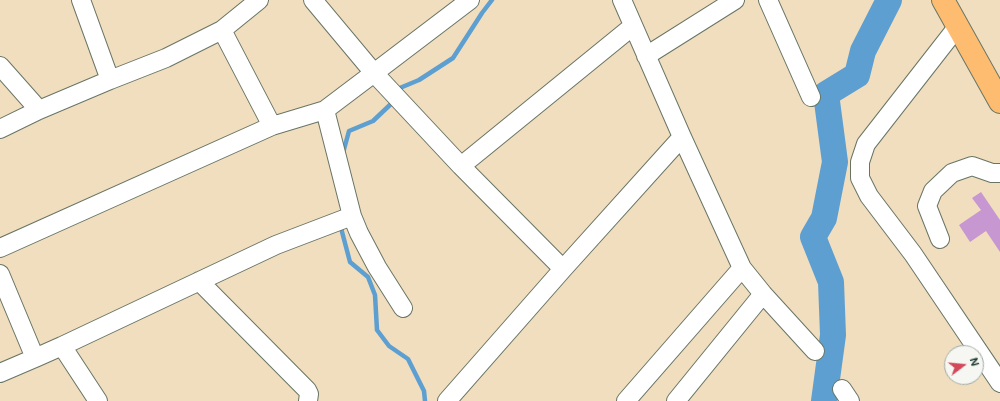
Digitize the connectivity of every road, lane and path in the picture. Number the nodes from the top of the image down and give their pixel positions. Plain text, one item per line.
1 (81, 0) edge
2 (259, 0) edge
3 (312, 0) edge
4 (470, 0) edge
5 (622, 0) edge
6 (735, 0) edge
7 (768, 0) edge
8 (943, 0) edge
9 (633, 26) junction
10 (958, 26) junction
11 (222, 30) junction
12 (646, 56) junction
13 (0, 66) edge
14 (374, 73) junction
15 (110, 80) junction
16 (812, 97) dead end
17 (1000, 102) edge
18 (39, 110) junction
19 (325, 110) junction
20 (272, 126) junction
21 (0, 129) edge
22 (682, 137) junction
23 (461, 166) junction
24 (1000, 173) edge
25 (352, 216) junction
26 (940, 240) dead end
27 (0, 248) edge
28 (742, 268) junction
29 (563, 269) junction
30 (0, 274) edge
31 (199, 281) junction
32 (763, 294) junction
33 (403, 308) dead end
34 (62, 346) junction
35 (816, 350) dead end
36 (35, 358) junction
37 (0, 373) edge
38 (1000, 383) edge
39 (98, 401) edge
40 (308, 401) edge
41 (447, 401) edge
42 (626, 401) edge
43 (676, 401) edge

1 - 15 street
2 - 11 street
3 - 14 street
4 - 14 street
5 - 9 street
6 - 12 street
7 - 16 street
8 - 10 main road
9 - 12 street
9 - 23 street
10 - 17 main road
10 - 38 street
11 - 15 street
11 - 20 street
12 - 22 street
13 - 18 street
14 - 19 street
14 - 23 street
15 - 18 street
18 - 21 street
19 - 20 street
19 - 25 street
20 - 27 street
22 - 28 street
22 - 29 street
23 - 29 street
24 - 26 street
25 - 31 street
25 - 33 street
28 - 32 street
28 - 42 street
29 - 41 street
30 - 36 street
31 - 34 street
31 - 40 street
32 - 35 street
32 - 43 street
34 - 36 street
34 - 39 street
36 - 37 street

